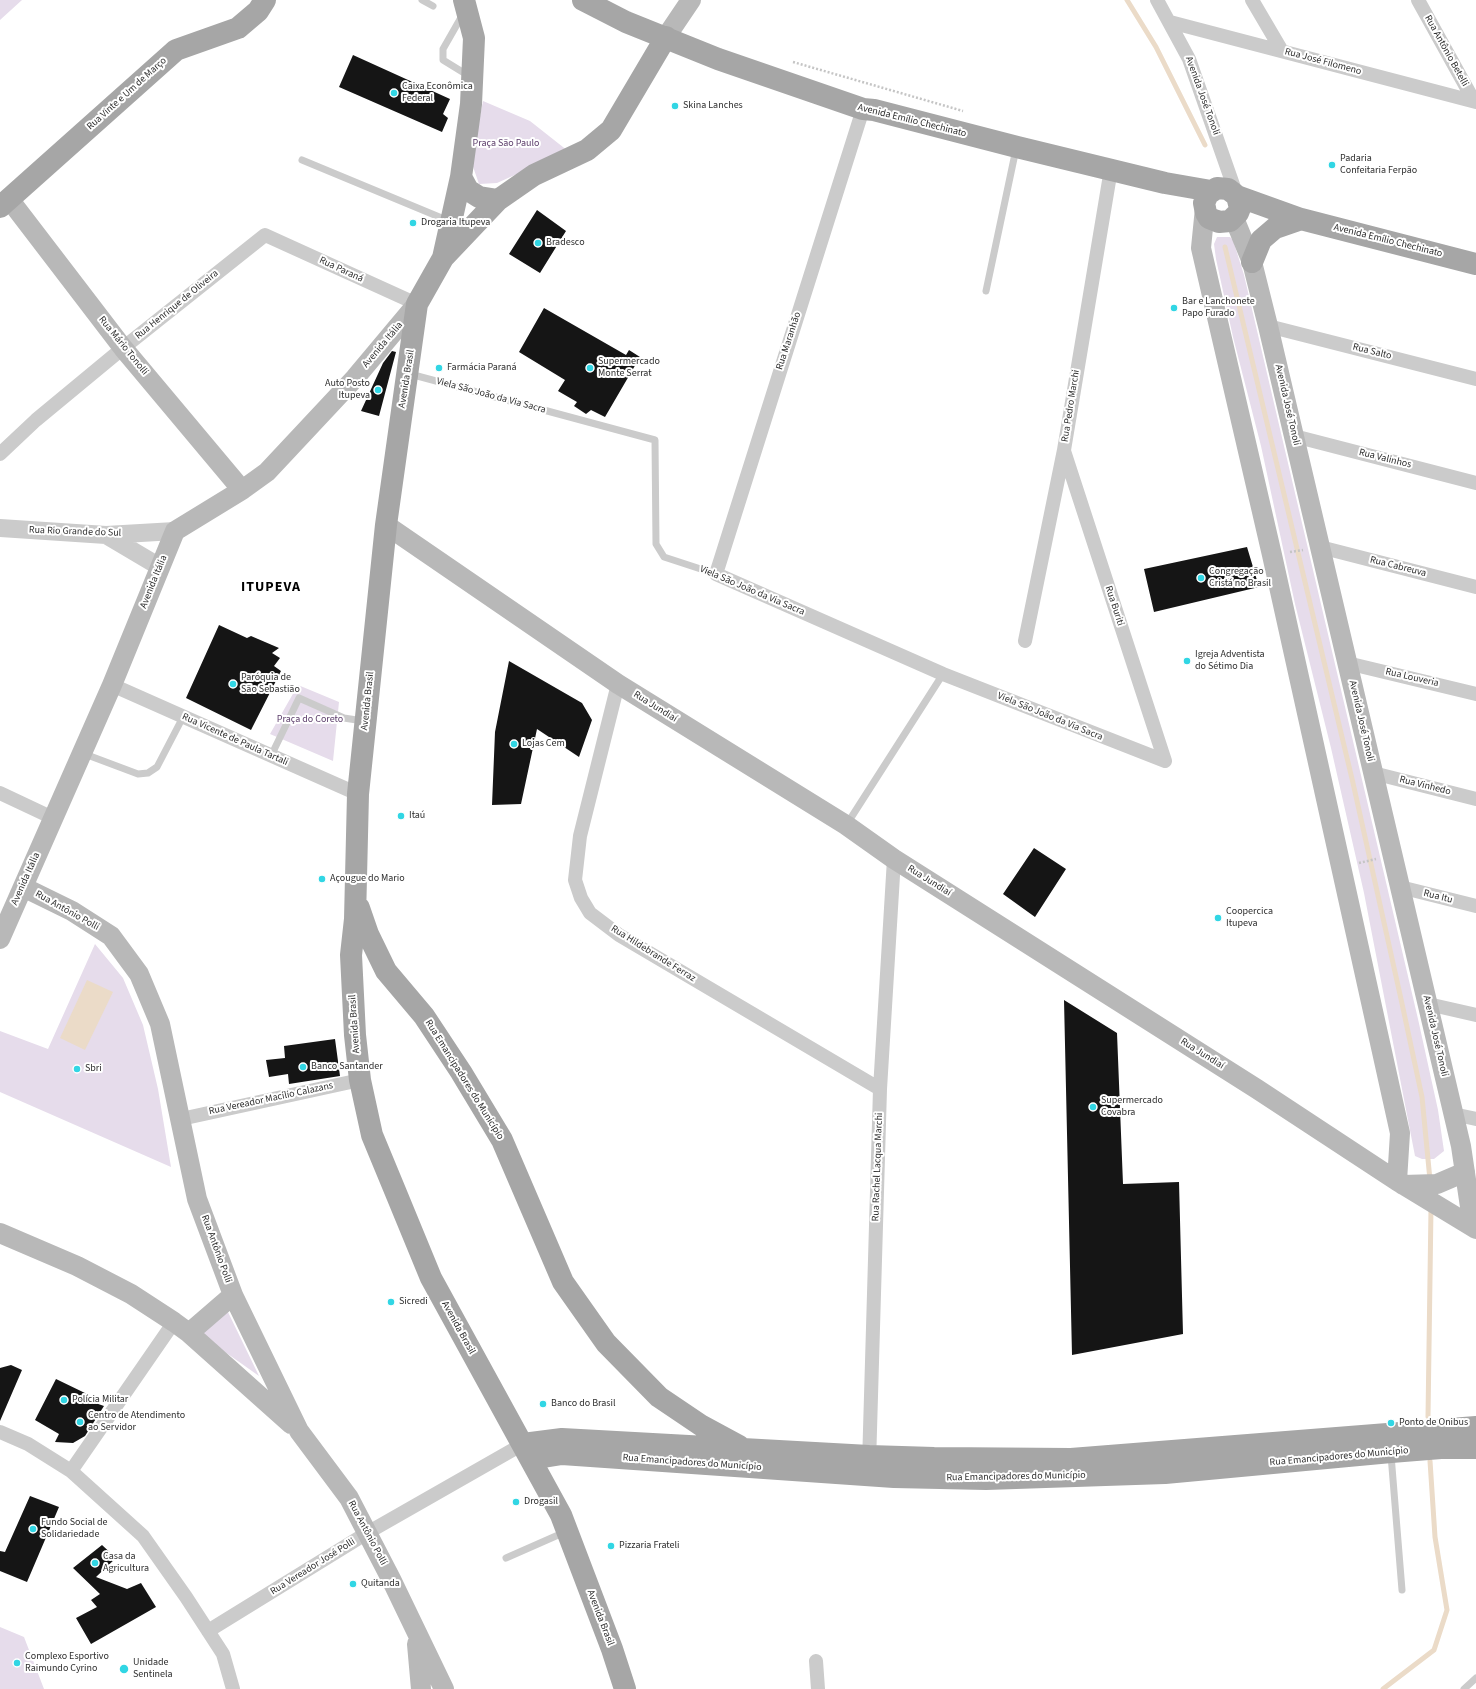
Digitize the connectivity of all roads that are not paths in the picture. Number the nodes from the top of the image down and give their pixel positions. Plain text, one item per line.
1 (265, 0) edge
2 (422, 0) edge
3 (583, 0) edge
4 (691, 0) edge
5 (1157, 0) edge
6 (1252, 0) edge
7 (1418, 0) edge
8 (465, 4) edge
9 (432, 6) dead end
10 (1170, 22) junction
11 (666, 37) junction
12 (1282, 51) junction
13 (472, 78) junction
14 (1475, 102) edge
15 (863, 109) junction
16 (1017, 147) junction
17 (302, 160) dead end
18 (1110, 169) junction
19 (461, 177) junction
20 (1237, 196) junction
21 (498, 200) junction
22 (1208, 200) junction
23 (5, 203) edge
24 (1234, 218) junction
25 (1301, 219) junction
26 (451, 222) junction
27 (265, 235) joint
28 (443, 258) junction
29 (1252, 262) junction
30 (1476, 264) edge
31 (986, 291) dead end
32 (417, 304) junction
33 (1268, 326) junction
34 (123, 348) junction
35 (408, 374) junction
36 (1476, 379) edge
37 (1294, 436) junction
38 (1064, 450) junction
39 (0, 454) edge
40 (1476, 482) edge
41 (242, 490) junction
42 (386, 526) junction
43 (0, 528) edge
44 (175, 531) junction
45 (106, 534) junction
46 (1315, 548) junction
47 (160, 567) junction
48 (716, 574) junction
49 (1476, 587) edge
50 (1025, 641) dead end
51 (1347, 663) junction
52 (943, 674) junction
53 (618, 684) junction
54 (112, 686) junction
55 (1476, 694) edge
56 (183, 717) junction
57 (366, 721) junction
58 (82, 753) junction
59 (272, 756) junction
60 (1165, 761) joint
61 (1373, 773) junction
62 (0, 793) edge
63 (358, 794) junction
64 (1476, 799) edge
65 (53, 818) junction
66 (846, 825) junction
67 (894, 859) junction
68 (23, 887) junction
69 (1400, 887) junction
70 (356, 899) junction
71 (1476, 906) edge
72 (0, 939) edge
73 (386, 972) junction
74 (1428, 1004) junction
75 (354, 1009) junction
76 (1476, 1015) edge
77 (360, 1080) junction
78 (880, 1090) junction
79 (1453, 1114) junction
80 (181, 1118) junction
81 (1476, 1119) edge
82 (1465, 1172) junction
83 (1408, 1186) junction
84 (1475, 1228) edge
85 (0, 1233) edge
86 (233, 1296) junction
87 (182, 1327) junction
88 (1476, 1427) edge
89 (299, 1431) junction
90 (1, 1433) edge
91 (1476, 1448) edge
92 (746, 1450) junction
93 (527, 1451) junction
94 (1391, 1452) junction
95 (869, 1465) junction
96 (71, 1470) junction
97 (567, 1531) junction
98 (367, 1533) junction
99 (506, 1558) dead end
100 (1402, 1590) dead end
101 (208, 1631) junction
102 (416, 1632) junction
103 (816, 1661) dead end
104 (1476, 1678) edge
105 (233, 1689) edge
106 (421, 1689) edge
107 (444, 1689) edge
108 (625, 1689) edge
109 (818, 1689) edge
110 (1464, 1689) edge

1 - 23 main road, Rua Vinte e Um de Março
2 - 9 lane
3 - 11 main road
4 - 11 main road
5 - 10 street, Avenida José Tonoli
6 - 12 street
7 - 14 street, Rua Antônio Betelli
8 - 13 main road
8 - 13 lane
10 - 12 street, Rua José Filomeno
10 - 20 street, Avenida José Tonoli
11 - 15 main road, Avenida Emílio Chechinato
11 - 21 main road
12 - 14 street, Rua José Filomeno
13 - 19 main road
15 - 16 main road, Avenida Emílio Chechinato
15 - 48 street, Rua Maranhão
16 - 18 main road, Avenida Emílio Chechinato
16 - 31 lane
17 - 26 lane
18 - 22 main road, Avenida Emílio Chechinato
18 - 38 street, Rua Pedro Marchi
19 - 21 main road
19 - 26 main road
20 - 22 main road
20 - 24 main road
20 - 25 main road, Avenida Emílio Chechinato
21 - 28 main road
22 - 24 main road
22 - 83 main road
23 - 34 main road, Rua Mário Tonolli
24 - 25 main road, Avenida Emílio Chechinato
24 - 29 main road, Avenida José Tonoli
25 - 29 main road
25 - 30 main road, Avenida Emílio Chechinato
26 - 28 main road
27 - 32 street, Rua Paraná
27 - 34 street, Rua Henrique de Oliveira
28 - 32 main road
29 - 33 main road, Avenida José Tonoli
32 - 35 main road, Avenida Brasil
32 - 41 main road, Avenida Itália
33 - 36 street, Rua Salto
33 - 37 main road, Avenida José Tonoli
34 - 39 street, Rua Henrique de Oliveira
34 - 41 main road, Rua Mário Tonolli
35 - 42 main road, Avenida Brasil
35 - 48 lane, Viela São João da Via Sacra
37 - 40 street, Rua Valinhos
37 - 46 main road, Avenida José Tonoli
38 - 50 street, Rua Pedro Marchi
38 - 60 street, Rua Buriti
41 - 44 main road, Avenida Itália
42 - 53 main road, Rua Jundiaí
42 - 57 main road, Avenida Brasil
43 - 45 street, Rua Rio Grande do Sul
44 - 45 street, Rua Rio Grande do Sul
44 - 47 main road, Avenida Itália
45 - 47 street
46 - 49 street, Rua Cabreuva
46 - 51 main road, Avenida José Tonoli
47 - 54 main road, Avenida Itália
48 - 52 street, Viela São João da Via Sacra
51 - 55 street, Rua Louveria
51 - 61 main road, Avenida José Tonoli
52 - 60 street, Viela São João da Via Sacra
52 - 66 lane
53 - 66 main road, Rua Jundiaí
53 - 78 street, Rua Hildebrande Ferraz
54 - 56 street, Rua Vicente de Paula Tartali
54 - 58 main road, Avenida Itália
56 - 58 lane
56 - 59 street, Rua Vicente de Paula Tartali
57 - 59 lane
57 - 63 main road, Avenida Brasil
58 - 65 main road, Avenida Itália
59 - 63 street, Rua Vicente de Paula Tartali
61 - 64 street, Rua Vinhedo
61 - 69 main road, Avenida José Tonoli
62 - 65 street
63 - 70 main road, Avenida Brasil
65 - 68 main road, Avenida Itália
66 - 67 main road, Rua Jundiaí
67 - 78 street, Rua Rachel Lacqua Marchi
67 - 83 main road, Rua Jundiaí
68 - 72 main road, Avenida Itália
68 - 80 main road, Rua Antônio Polli
69 - 71 street, Rua Itu
69 - 74 main road, Avenida José Tonoli
70 - 73 main road, Rua Emancipadores do Município
70 - 75 main road, Avenida Brasil
73 - 75 main road
73 - 92 main road, Rua Emancipadores do Município
74 - 76 street
74 - 79 main road, Avenida José Tonoli
75 - 77 main road, Avenida Brasil
77 - 80 street, Rua Vereador Macílio Calazans
77 - 93 main road, Avenida Brasil
78 - 95 street, Rua Rachel Lacqua Marchi
79 - 81 street
79 - 82 main road, Avenida José Tonoli
80 - 86 main road, Rua Antônio Polli
82 - 83 main road
82 - 84 main road, Avenida José Tonoli
83 - 84 main road, Rua Jundiaí
85 - 87 main road
86 - 87 main road
86 - 89 main road, Rua Antônio Polli
87 - 89 main road
87 - 96 street
88 - 95 main road, Rua Emancipadores do Município
89 - 98 main road, Rua Antônio Polli
90 - 96 street
91 - 94 main road, Rua Emancipadores do Município
92 - 93 main road, Rua Emancipadores do Município
92 - 95 main road, Rua Emancipadores do Município
93 - 95 main road, Rua Emancipadores do Município
93 - 97 main road, Avenida Brasil
93 - 98 street, Rua Vereador José Polli
94 - 95 main road, Rua Emancipadores do Município
94 - 100 lane
96 - 101 street
97 - 99 lane
97 - 108 main road, Avenida Brasil
98 - 101 street, Rua Vereador José Polli
98 - 102 main road, Rua Antônio Polli
101 - 105 street
102 - 106 main road, Rua Antônio Polli
102 - 107 main road, Rua Antônio Polli
103 - 109 street
104 - 110 lane

